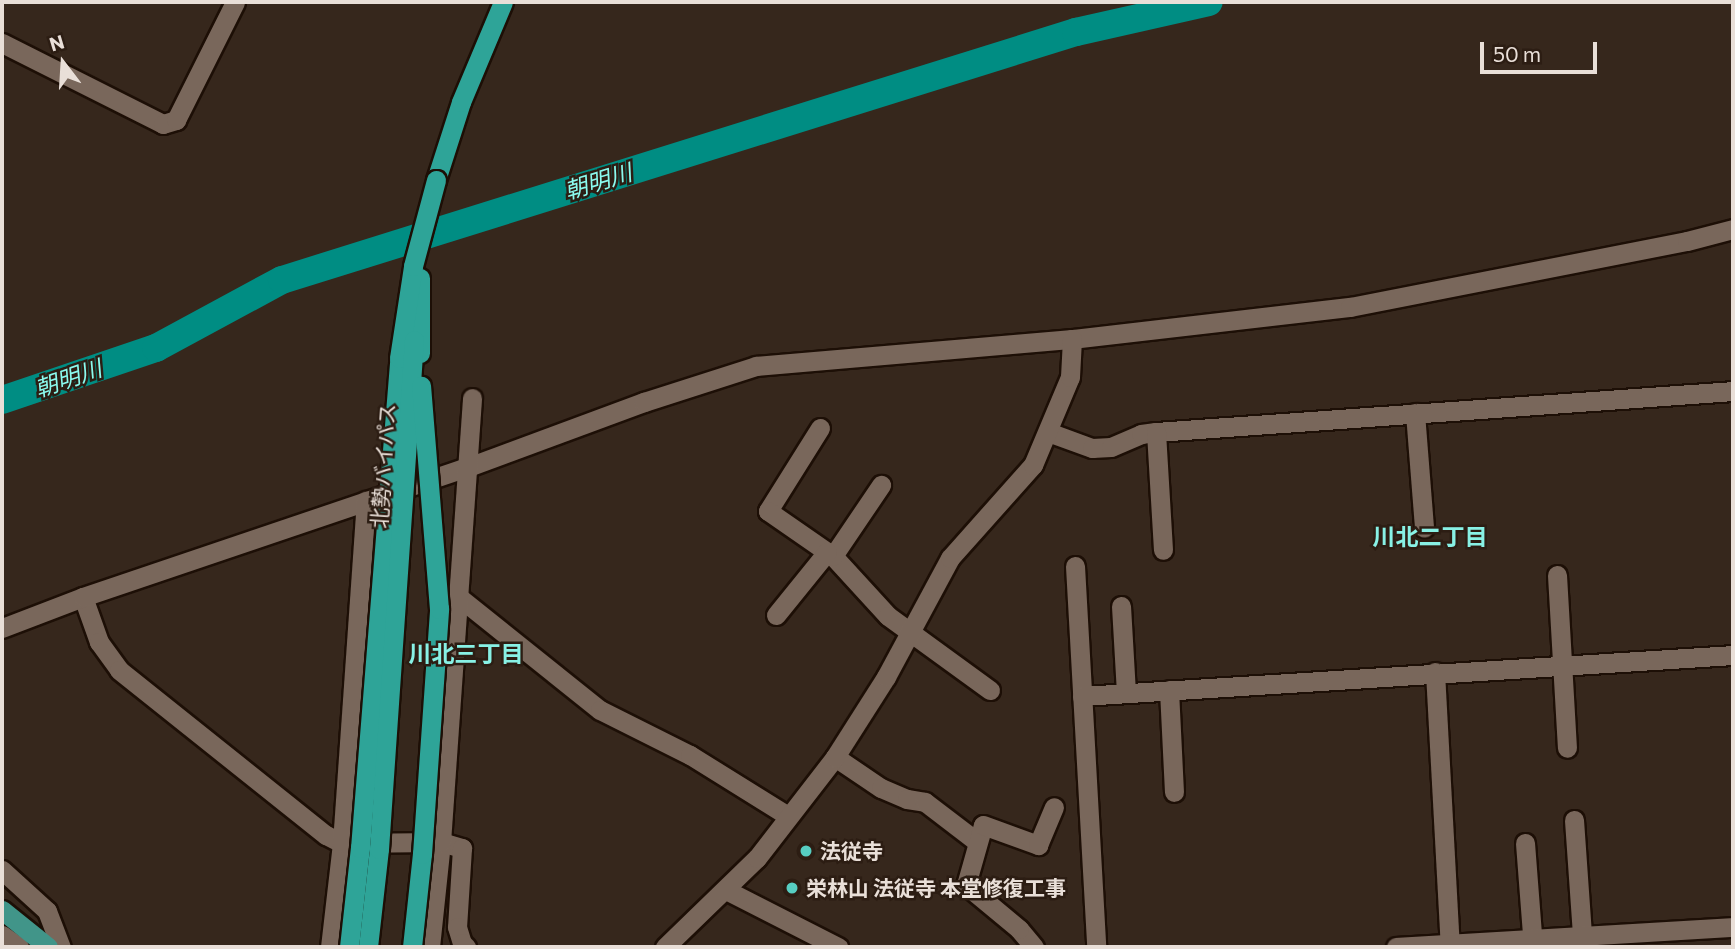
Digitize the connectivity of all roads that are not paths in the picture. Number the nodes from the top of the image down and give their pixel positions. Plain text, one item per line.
1 (234, 2) edge
2 (503, 2) edge
3 (2, 43) edge
4 (436, 180) junction
5 (1733, 229) edge
6 (420, 266) junction
7 (1072, 339) junction
8 (1733, 391) edge
9 (472, 398) dead end
10 (1415, 413) junction
11 (820, 428) dead end
12 (1048, 432) junction
13 (1156, 432) junction
14 (468, 467) junction
15 (881, 485) dead end
16 (366, 501) junction
17 (1424, 528) dead end
18 (1163, 550) dead end
19 (830, 554) junction
20 (1075, 566) dead end
21 (1557, 575) dead end
22 (83, 597) junction
23 (460, 598) junction
24 (1121, 606) dead end
25 (776, 615) dead end
26 (2, 628) edge
27 (909, 632) junction
28 (1733, 654) edge
29 (1562, 665) junction
30 (1434, 672) junction
31 (990, 690) dead end
32 (1169, 690) junction
33 (1126, 694) junction
34 (1082, 696) junction
35 (1567, 748) dead end
36 (835, 757) junction
37 (1174, 792) dead end
38 (1054, 807) dead end
39 (788, 816) junction
40 (1574, 820) dead end
41 (976, 841) junction
42 (342, 842) junction
43 (441, 842) junction
44 (1525, 842) dead end
45 (2, 870) edge
46 (726, 890) junction
47 (2, 910) edge
48 (1733, 927) edge
49 (2, 935) edge
50 (1581, 935) junction
51 (1532, 943) edge
52 (1450, 945) edge
53 (19, 947) edge
54 (48, 947) edge
55 (61, 947) edge
56 (330, 947) edge
57 (349, 947) edge
58 (368, 947) edge
59 (412, 947) edge
60 (430, 947) edge
61 (466, 947) edge
62 (665, 947) edge
63 (838, 947) edge
64 (1034, 947) edge
65 (1096, 947) edge
66 (1396, 947) edge

1 - 3 street
2 - 4 highway, 北勢バイパス
4 - 6 highway, 北勢バイパス, bridge
4 - 57 highway, bridge
5 - 7 street
6 - 58 highway, 北勢バイパス, bridge
6 - 59 highway, bridge
7 - 12 street
7 - 14 street
8 - 10 street
9 - 14 street
10 - 13 street
10 - 17 street
11 - 19 street
12 - 13 street
12 - 27 street
13 - 18 street
14 - 16 street
14 - 23 street
15 - 19 street
16 - 22 street
16 - 42 street
19 - 25 street
19 - 27 street
20 - 34 street
21 - 29 street
22 - 26 street
22 - 42 street
23 - 39 street
23 - 43 street
24 - 33 street
27 - 31 street
27 - 36 street
28 - 29 street
29 - 30 street
29 - 35 street
30 - 32 street
30 - 52 street
32 - 33 street
32 - 37 street
33 - 34 street
34 - 65 street
36 - 39 street
36 - 41 street
38 - 41 street
39 - 46 street
40 - 50 street
41 - 64 street
42 - 43 street
42 - 56 street
43 - 60 street
43 - 61 street
44 - 51 street
45 - 55 street
46 - 62 street
46 - 63 street
47 - 54 main road
48 - 50 street
49 - 53 street
50 - 51 street
51 - 52 street
52 - 66 street

